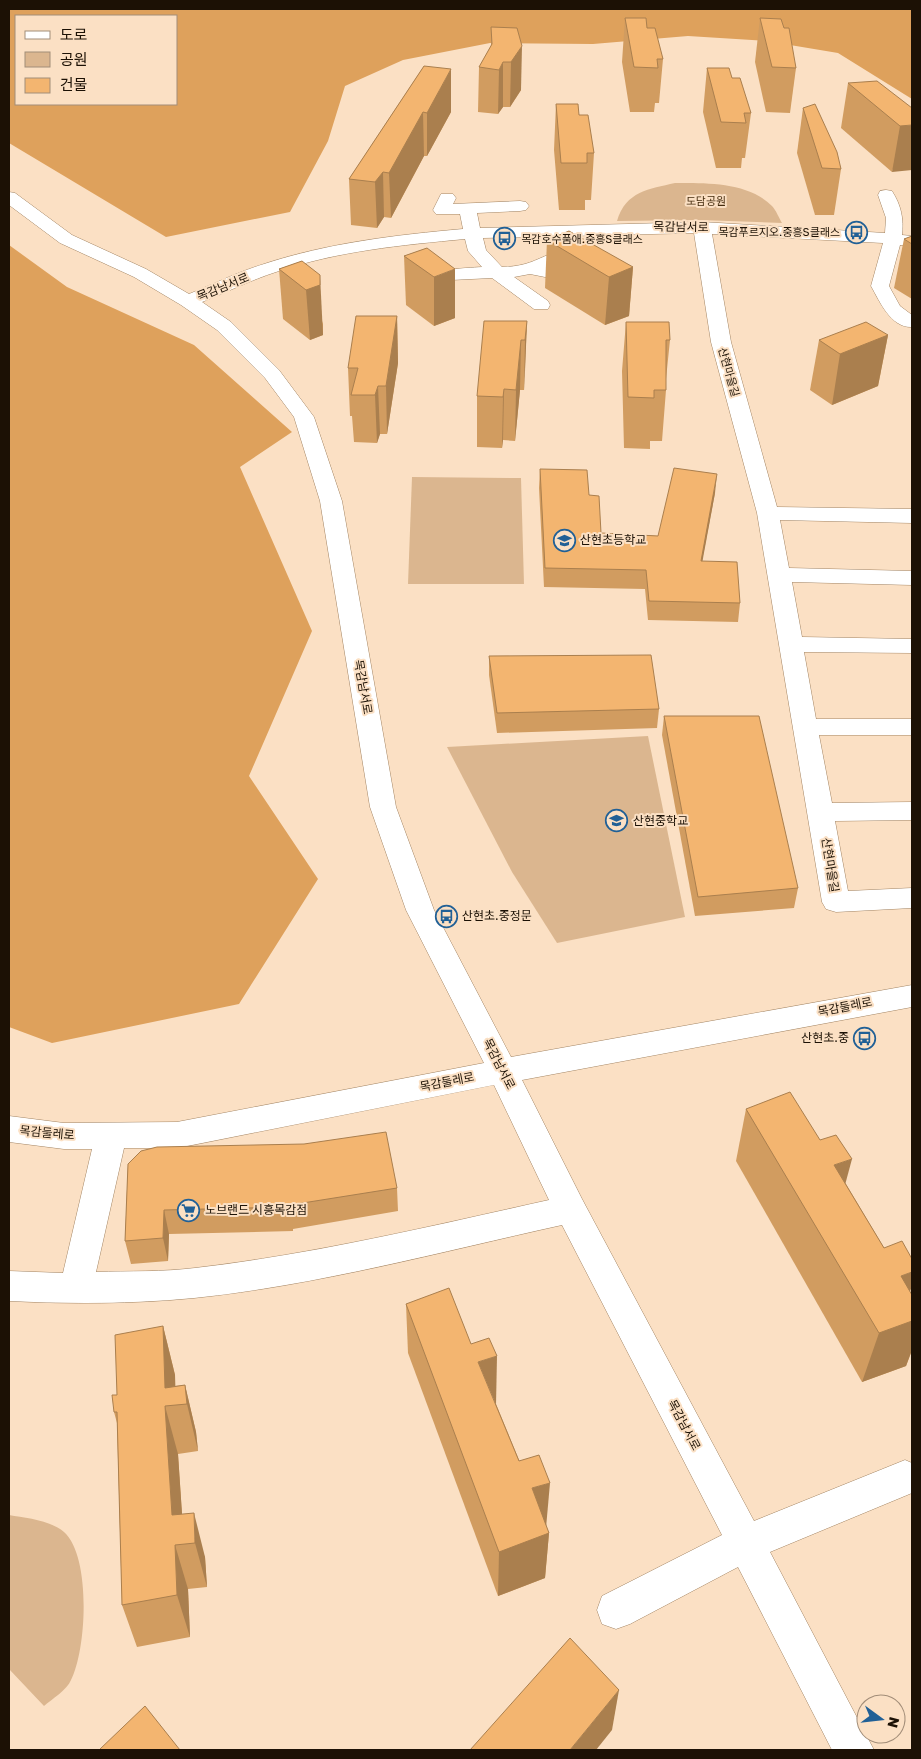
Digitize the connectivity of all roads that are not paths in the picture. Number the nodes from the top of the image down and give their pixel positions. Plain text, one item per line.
1 (886, 196) dead end
2 (9, 197) edge
3 (447, 198) dead end
4 (520, 206) dead end
5 (467, 208) junction
6 (702, 228) junction
7 (472, 233) junction
8 (903, 240) edge
9 (884, 267) junction
10 (903, 268) dead end
11 (530, 269) dead end
12 (498, 274) junction
13 (411, 286) edge
14 (188, 302) junction
15 (541, 305) dead end
16 (910, 322) dead end
17 (768, 514) junction
18 (912, 516) edge
19 (779, 575) junction
20 (912, 578) edge
21 (792, 644) junction
22 (912, 646) edge
23 (806, 727) junction
24 (912, 727) edge
25 (821, 812) junction
26 (912, 812) edge
27 (912, 898) edge
28 (912, 996) edge
29 (503, 1071) junction
30 (9, 1129) edge
31 (111, 1137) junction
32 (570, 1209) junction
33 (9, 1286) edge
34 (76, 1288) junction
35 (905, 1478) dead end
36 (746, 1543) junction
37 (616, 1610) dead end
38 (854, 1750) edge

1 - 8 street
2 - 14 street
3 - 5 street
4 - 5 street
5 - 7 street
6 - 7 street, 목감남서로
6 - 8 street, 목감남서로
6 - 17 street, 산현마을길
7 - 12 street
7 - 14 street, 목감남서로
8 - 9 street
9 - 10 street
9 - 16 street
11 - 12 street
12 - 13 street
12 - 15 street
14 - 29 street, 목감남서로
17 - 18 street
17 - 19 street, 산현마을길
19 - 20 street
19 - 21 street, 산현마을길
21 - 22 street
21 - 23 street, 산현마을길
23 - 24 street
23 - 25 street, 산현마을길
25 - 26 street
25 - 27 street, 산현마을길
28 - 29 street, 목감둘레로
29 - 31 street, 목감둘레로
29 - 32 street, 목감남서로
30 - 31 street, 목감둘레로
31 - 34 street
32 - 34 street
32 - 36 street, 목감남서로
33 - 34 street
35 - 36 street
36 - 37 street
36 - 38 street, 목감남서로

